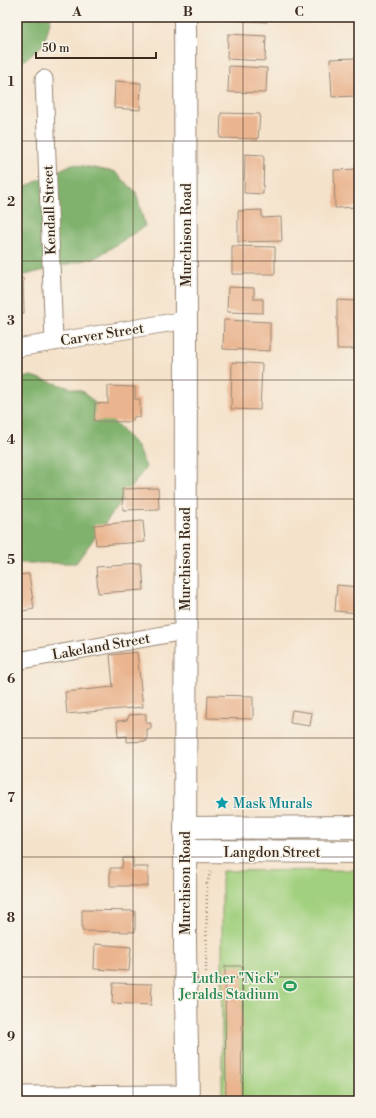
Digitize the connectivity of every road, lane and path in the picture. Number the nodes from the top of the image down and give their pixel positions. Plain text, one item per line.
1 (185, 17) edge
2 (44, 79) dead end
3 (186, 320) junction
4 (54, 342) junction
5 (17, 348) edge
6 (185, 632) junction
7 (17, 661) edge
8 (359, 827) edge
9 (186, 828) junction
10 (185, 852) junction
11 (359, 852) edge
12 (213, 866) dead end
13 (206, 977) dead end
14 (17, 1095) edge
15 (188, 1098) edge

1 - 3 main road, Murchison Road
2 - 4 street, Kendall Street
3 - 4 street, Carver Street
3 - 6 main road, Murchison Road
4 - 5 street, Carver Street
6 - 7 street, Lakeland Street
6 - 9 main road, Murchison Road
8 - 9 main road, Langdon Street
9 - 10 main road, Murchison Road
10 - 11 main road, Langdon Street
10 - 15 main road, Murchison Road
12 - 13 path
14 - 15 street

